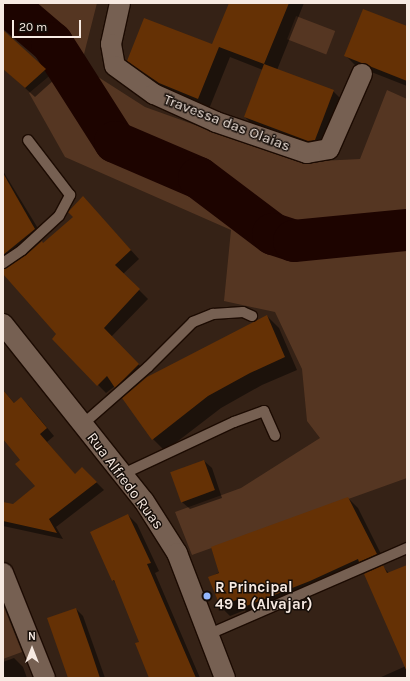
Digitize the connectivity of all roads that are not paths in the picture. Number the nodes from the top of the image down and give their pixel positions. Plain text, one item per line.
1 (120, 3) edge
2 (362, 74) dead end
3 (28, 140) dead end
4 (3, 263) edge
5 (252, 316) dead end
6 (3, 324) edge
7 (83, 424) junction
8 (275, 436) dead end
9 (123, 474) junction
10 (407, 548) edge
11 (3, 573) edge
12 (207, 635) junction
13 (45, 678) edge
14 (225, 678) edge

1 - 2 street, Travessa das Olaias
3 - 4 lane
5 - 7 lane
6 - 7 street, Rua Alfredo Ruas
7 - 9 street, Rua Alfredo Ruas
8 - 9 lane
9 - 12 street, Rua Alfredo Ruas
10 - 12 lane
11 - 13 street
12 - 14 street, Rua Alfredo Ruas

